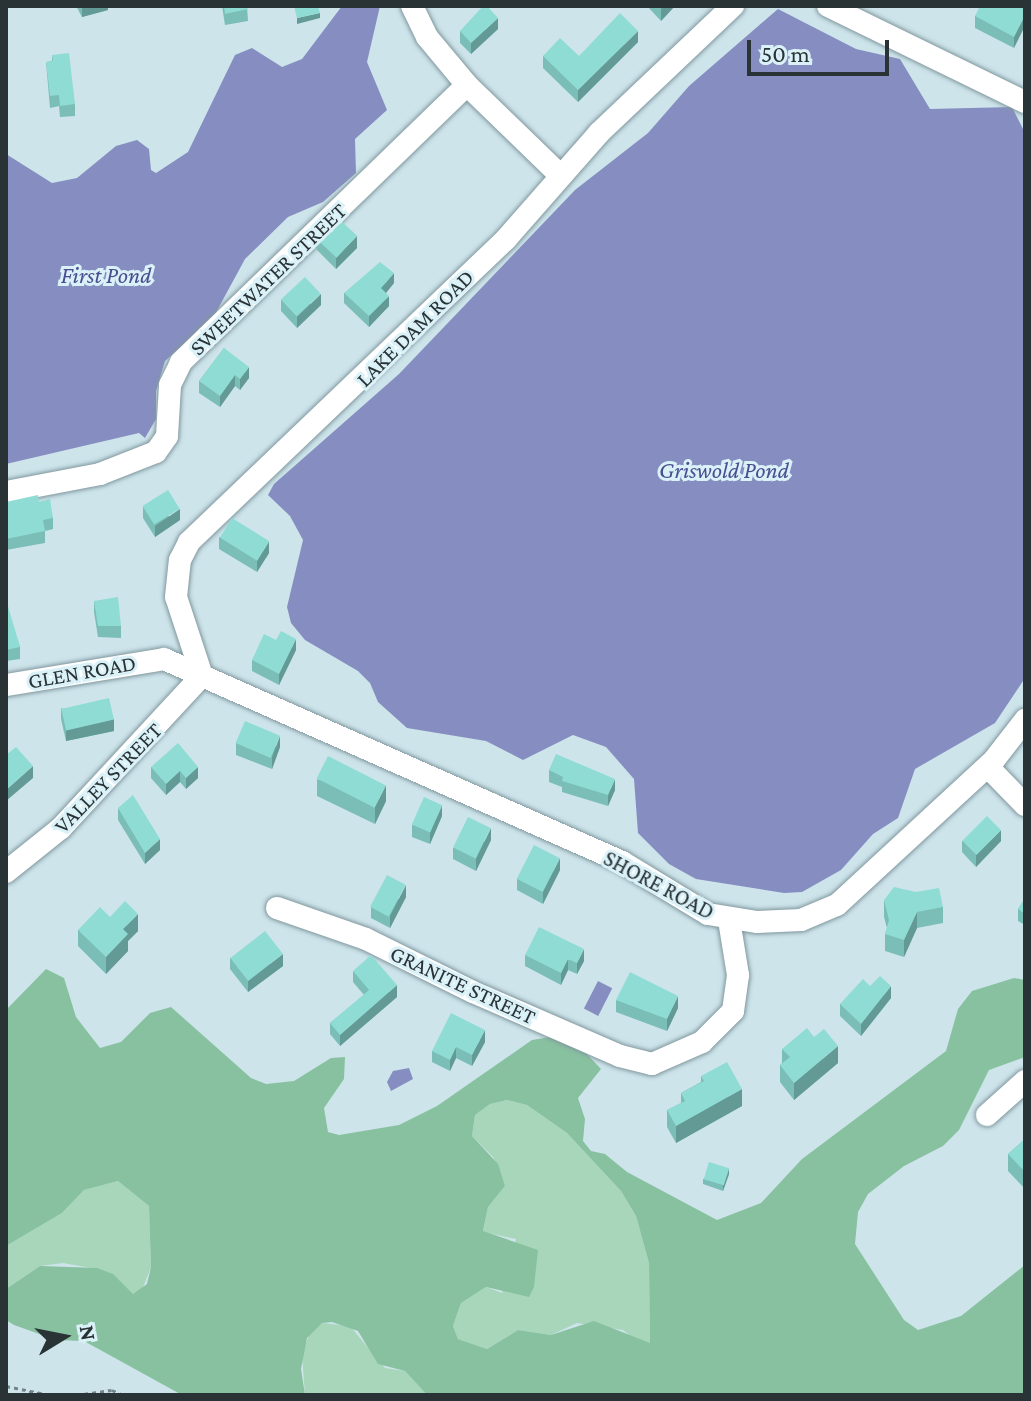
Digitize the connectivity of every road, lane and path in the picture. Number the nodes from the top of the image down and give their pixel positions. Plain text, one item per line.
1 (412, 6) edge
2 (733, 6) edge
3 (828, 6) edge
4 (467, 85) junction
5 (1025, 102) edge
6 (559, 174) junction
7 (6, 492) edge
8 (202, 676) junction
9 (6, 685) edge
10 (1025, 720) edge
11 (988, 767) junction
12 (1025, 805) edge
13 (6, 872) edge
14 (277, 908) dead end
15 (729, 920) junction
16 (1025, 1081) edge
17 (987, 1115) dead end
18 (6, 1386) edge
19 (50, 1395) edge
20 (76, 1395) edge
21 (123, 1395) edge

1 - 4 street
2 - 6 street, LAKE DAM ROAD
3 - 5 street
4 - 6 street
4 - 7 street, SWEETWATER STREET
6 - 8 street, LAKE DAM ROAD
8 - 9 street, GLEN ROAD
8 - 13 street, VALLEY STREET
8 - 15 street, SHORE ROAD
10 - 11 street, SHORE ROAD
11 - 12 street
11 - 15 street, SHORE ROAD
14 - 15 street, GRANITE STREET
16 - 17 street
18 - 19 path
20 - 21 path

